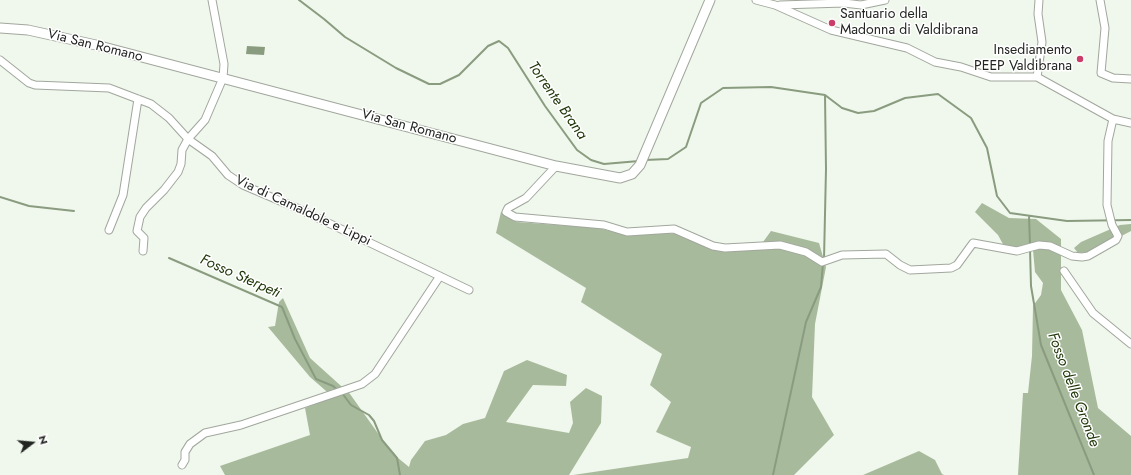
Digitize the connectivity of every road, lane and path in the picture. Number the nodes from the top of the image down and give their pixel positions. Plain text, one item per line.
1 (212, 0) edge
2 (710, 0) edge
3 (756, 0) edge
4 (885, 0) edge
5 (1039, 0) edge
6 (1100, 0) edge
7 (776, 5) junction
8 (0, 28) edge
9 (0, 60) edge
10 (1036, 77) junction
11 (223, 78) junction
12 (1131, 79) edge
13 (138, 99) junction
14 (1113, 119) junction
15 (1131, 123) edge
16 (188, 139) junction
17 (556, 166) junction
18 (109, 230) dead end
19 (143, 251) dead end
20 (1064, 271) dead end
21 (440, 276) junction
22 (469, 290) dead end
23 (1131, 344) edge
24 (182, 465) dead end

1 - 11 street
2 - 17 street, Via San Romano
3 - 7 street
4 - 7 street
5 - 10 street
6 - 12 street
7 - 10 street
8 - 11 street, Via San Romano
9 - 13 street, Via di Camaldole e Lippi
10 - 14 street
11 - 16 street
11 - 17 street, Via San Romano
13 - 16 street, Via di Camaldole e Lippi
13 - 18 street
14 - 15 street
14 - 17 street
16 - 19 street
16 - 21 street, Via di Camaldole e Lippi
20 - 23 street
21 - 22 street, Via di Camaldole e Lippi
21 - 24 street

